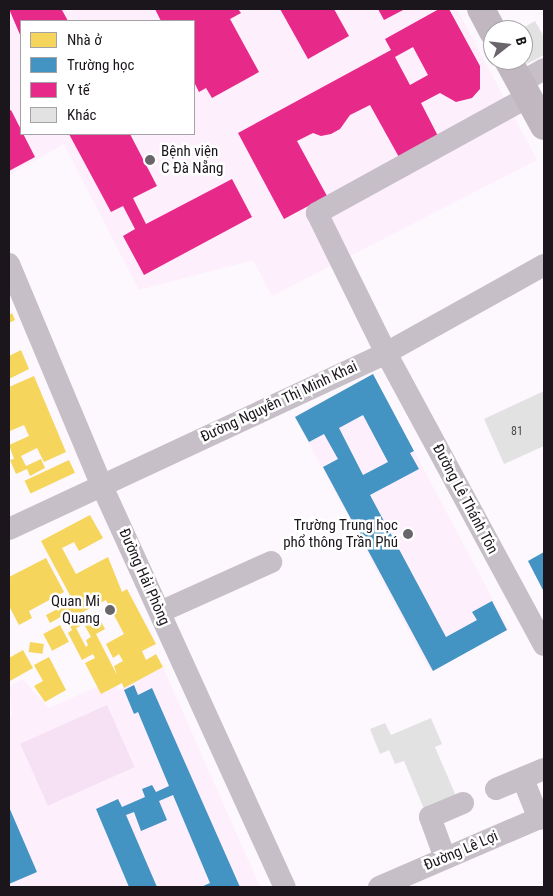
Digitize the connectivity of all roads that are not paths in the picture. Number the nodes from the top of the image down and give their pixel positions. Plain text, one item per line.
1 (544, 69) edge
2 (519, 80) edge
3 (544, 126) edge
4 (9, 264) edge
5 (544, 265) edge
6 (386, 353) junction
7 (101, 484) junction
8 (9, 529) edge
9 (271, 562) dead end
10 (160, 612) junction
11 (544, 645) edge
12 (544, 769) edge
13 (522, 779) junction
14 (496, 790) dead end
15 (463, 804) dead end
16 (542, 817) edge
17 (445, 858) junction
18 (285, 887) edge
19 (379, 887) edge

1 - 2 street
2 - 3 main road
2 - 6 street, Đường Lê Thánh Tôn
4 - 7 street, Đường Hải Phòng
5 - 6 street, Đường Nguyễn Thị Minh Khai
6 - 7 street, Đường Nguyễn Thị Minh Khai
6 - 11 street, Đường Lê Thánh Tôn
7 - 8 street, Đường Nguyễn Thị Minh Khai
7 - 10 street, Đường Hải Phòng
9 - 10 street
10 - 18 street, Đường Hải Phòng
12 - 13 street
13 - 14 street
13 - 16 street
15 - 17 street
16 - 17 street, Đường Lê Lợi
17 - 19 street, Đường Lê Lợi

